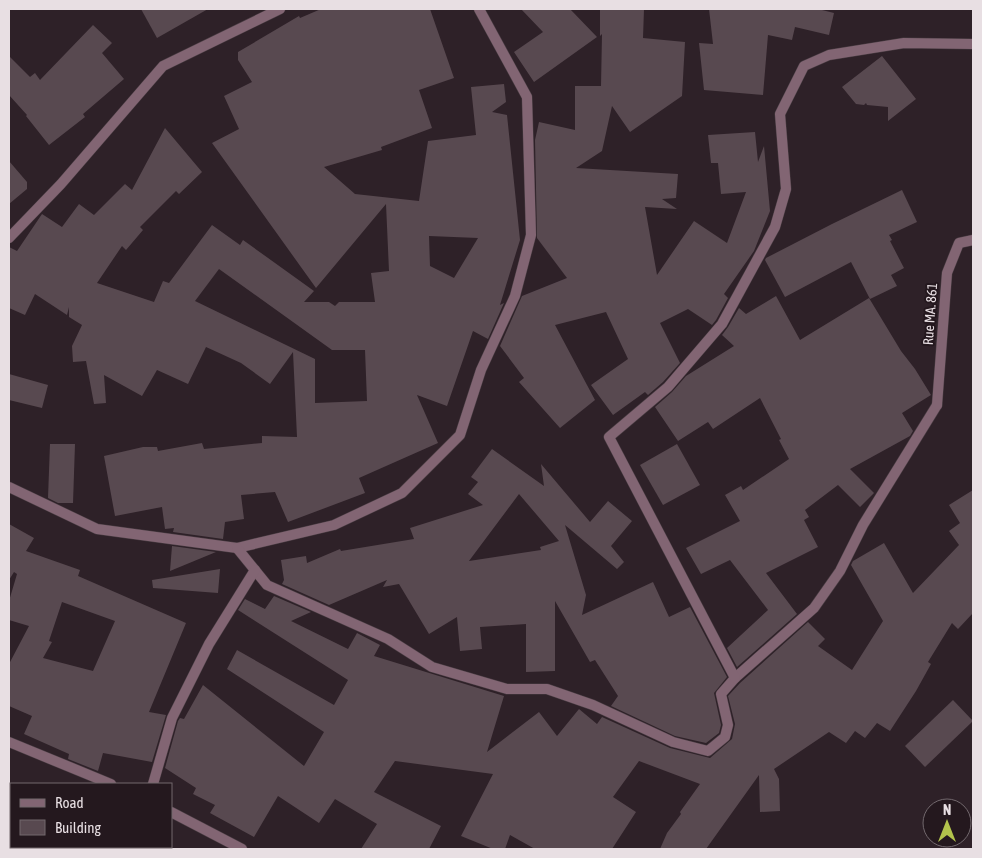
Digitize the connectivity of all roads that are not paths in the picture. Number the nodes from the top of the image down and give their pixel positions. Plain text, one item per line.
1 (280, 9) edge
2 (479, 9) edge
3 (973, 44) edge
4 (9, 238) edge
5 (973, 240) edge
6 (9, 487) edge
7 (237, 548) junction
8 (255, 570) junction
9 (735, 678) junction
10 (9, 742) edge
11 (110, 783) edge
12 (153, 783) edge
13 (172, 813) edge
14 (242, 849) edge

1 - 4 street
2 - 7 street
3 - 9 street
5 - 9 street, Rue MA. 861
6 - 7 street
7 - 8 street
8 - 9 street
8 - 12 street
10 - 11 street
13 - 14 street

